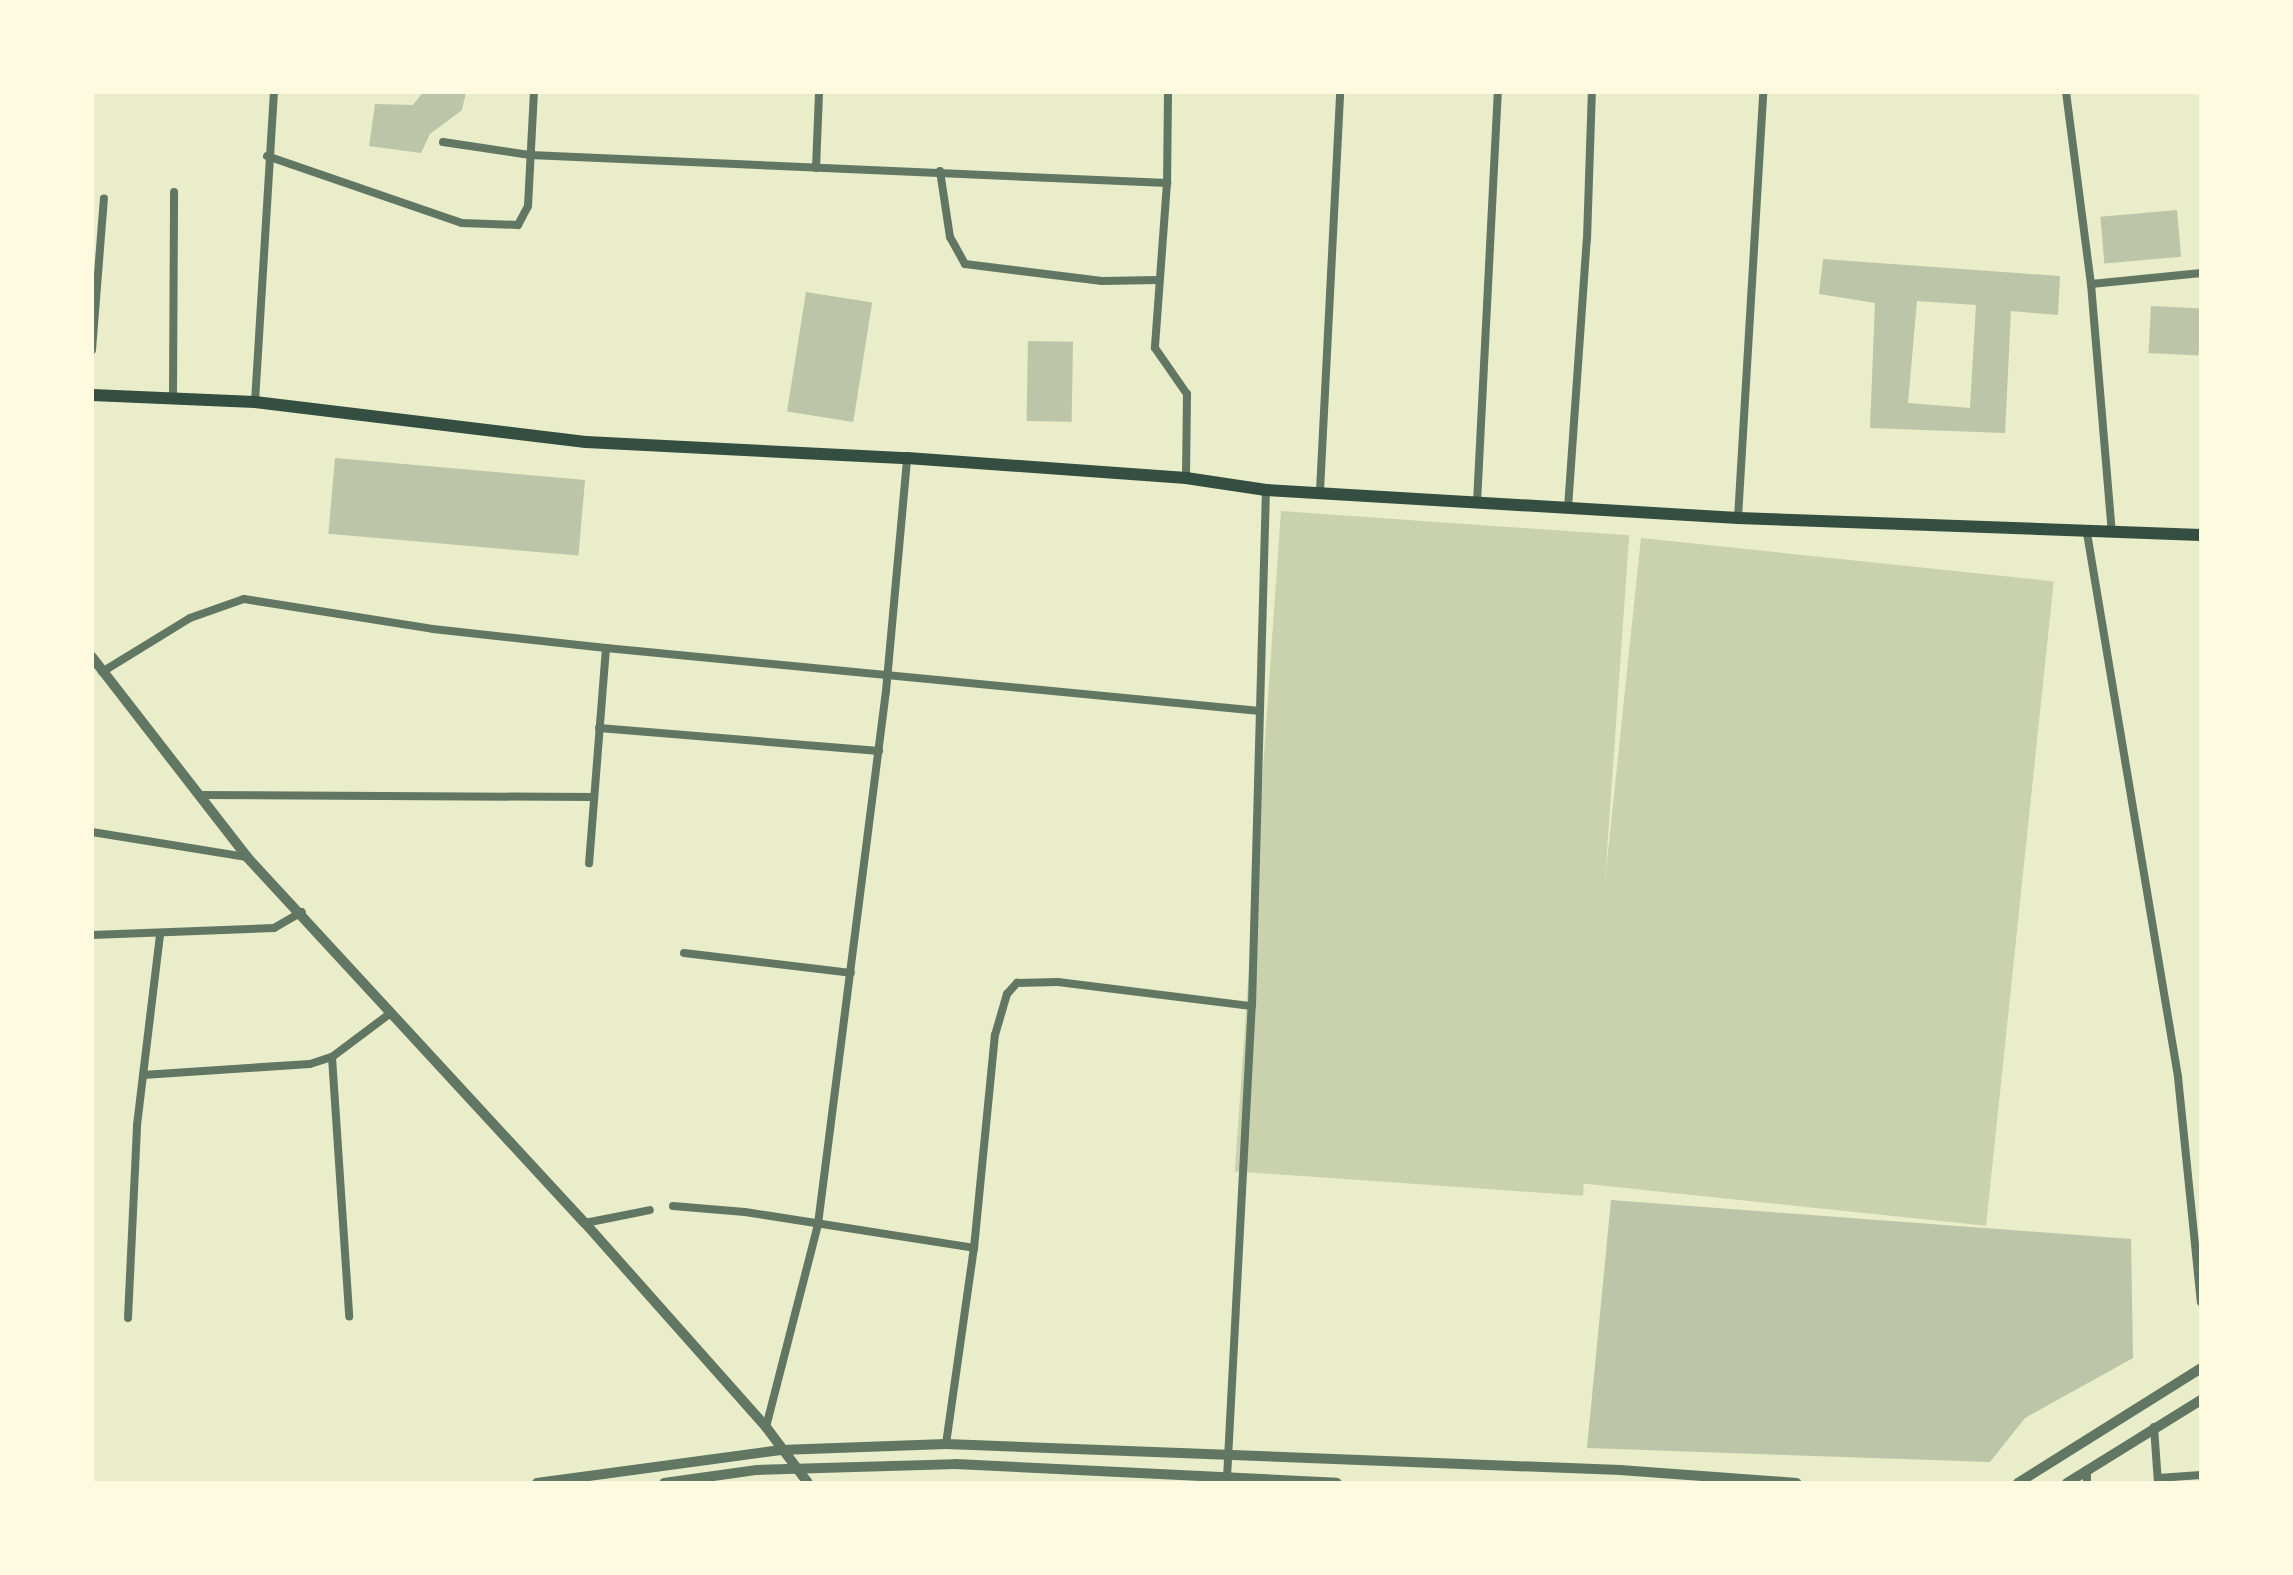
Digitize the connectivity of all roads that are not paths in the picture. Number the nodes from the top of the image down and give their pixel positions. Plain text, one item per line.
1 (274, 92) edge
2 (534, 92) edge
3 (819, 92) edge
4 (1168, 92) edge
5 (1340, 92) edge
6 (1498, 92) edge
7 (1592, 92) edge
8 (1763, 92) edge
9 (2066, 92) edge
10 (443, 142) dead end
11 (530, 155) junction
12 (267, 156) junction
13 (816, 168) junction
14 (940, 171) junction
15 (1167, 183) junction
16 (174, 192) dead end
17 (104, 198) dead end
18 (2201, 273) edge
19 (1158, 280) junction
20 (2091, 284) junction
21 (92, 350) edge
22 (92, 395) edge
23 (173, 395) junction
24 (255, 402) junction
25 (907, 458) junction
26 (1186, 478) junction
27 (1266, 490) junction
28 (1320, 491) junction
29 (1477, 503) junction
30 (1568, 508) junction
31 (1738, 518) junction
32 (2112, 532) junction
33 (2087, 533) junction
34 (2201, 535) edge
35 (606, 648) junction
36 (92, 657) edge
37 (102, 672) junction
38 (888, 672) junction
39 (1260, 711) junction
40 (599, 728) junction
41 (879, 751) junction
42 (199, 795) junction
43 (594, 797) junction
44 (92, 832) edge
45 (247, 857) junction
46 (589, 863) dead end
47 (303, 912) junction
48 (160, 934) junction
49 (92, 935) edge
50 (684, 953) dead end
51 (851, 973) junction
52 (1252, 1006) junction
53 (388, 1015) junction
54 (332, 1057) junction
55 (143, 1075) junction
56 (673, 1206) dead end
57 (650, 1210) dead end
58 (585, 1223) junction
59 (818, 1224) junction
60 (974, 1248) junction
61 (2201, 1302) edge
62 (349, 1316) dead end
63 (128, 1318) dead end
64 (2201, 1368) edge
65 (2201, 1400) edge
66 (766, 1427) junction
67 (2154, 1427) junction
68 (946, 1444) junction
69 (781, 1450) junction
70 (1228, 1457) junction
71 (2087, 1470) junction
72 (798, 1471) junction
73 (2201, 1475) edge
74 (1227, 1478) junction
75 (2158, 1480) edge
76 (537, 1483) edge
77 (664, 1483) edge
78 (808, 1483) edge
79 (1337, 1483) edge
80 (1797, 1483) edge
81 (2018, 1483) edge
82 (2067, 1483) edge
83 (2087, 1483) edge

1 - 12 street
2 - 11 street
3 - 13 street
4 - 15 street
5 - 28 street
6 - 29 street
7 - 30 street
8 - 31 street
9 - 20 street
10 - 11 street
11 - 12 street
11 - 13 street
12 - 24 street
13 - 14 street
14 - 15 street
14 - 19 street
15 - 19 street
16 - 23 street
17 - 21 street
18 - 20 street
19 - 26 street
20 - 32 street
22 - 23 main road
23 - 24 main road
24 - 25 main road
25 - 26 main road
25 - 38 street
26 - 27 main road
27 - 28 main road
27 - 39 street
28 - 29 main road
29 - 30 main road
30 - 31 main road
31 - 33 main road
32 - 33 main road
32 - 34 main road
33 - 61 street
35 - 37 street
35 - 38 street
35 - 40 street
36 - 37 street
37 - 42 street
38 - 39 street
38 - 41 street
39 - 52 street
40 - 41 street
40 - 43 street
41 - 51 street
42 - 43 street
42 - 45 street
43 - 46 street
44 - 45 street
45 - 47 street
47 - 48 street
47 - 53 street
48 - 49 street
48 - 55 street
50 - 51 street
51 - 59 street
52 - 60 street
52 - 70 street
53 - 54 street
53 - 58 street
54 - 55 street
54 - 62 street
55 - 63 street
56 - 59 street
57 - 58 street
58 - 66 street
59 - 60 street
59 - 66 street
60 - 68 street
64 - 81 street
65 - 67 street
66 - 69 street
67 - 71 street
67 - 75 street
68 - 69 street
68 - 70 street
69 - 72 street
69 - 76 street
70 - 74 street
70 - 80 street
71 - 82 street
71 - 83 street
72 - 74 street
72 - 77 street
72 - 78 street
73 - 75 street
74 - 79 street

